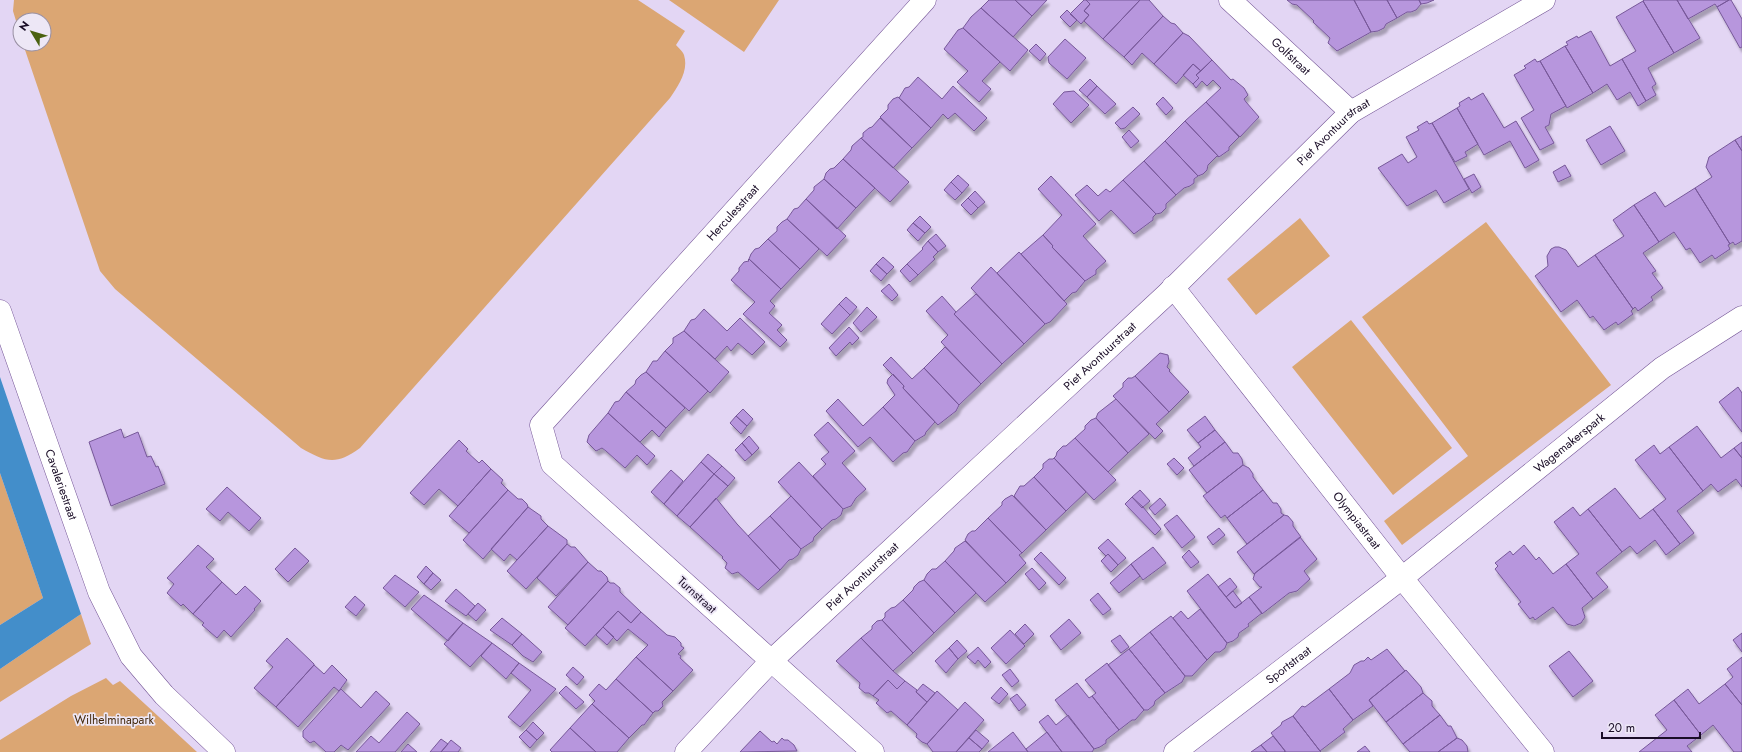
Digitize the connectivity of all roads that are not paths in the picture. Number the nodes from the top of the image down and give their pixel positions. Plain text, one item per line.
1 (925, 0) edge
2 (1230, 0) edge
3 (1544, 0) edge
4 (1351, 112) junction
5 (1173, 287) junction
6 (0, 311) edge
7 (1742, 317) edge
8 (541, 425) joint
9 (1402, 578) junction
10 (771, 661) junction
11 (224, 752) edge
12 (686, 752) edge
13 (873, 752) edge
14 (1175, 752) edge
15 (1543, 752) edge

1 - 8 street, Herculesstraat
2 - 4 street, Golfstraat
3 - 4 street, Piet Avontuurstraat
4 - 5 street, Piet Avontuurstraat
5 - 9 street, Olympiastraat
5 - 10 street, Piet Avontuurstraat
6 - 11 street, Cavaleriestraat
7 - 9 street, Wagemakerspark
8 - 10 street, Turnstraat
9 - 14 street, Sportstraat
9 - 15 street, Olympiastraat
10 - 12 street, Piet Avontuurstraat
10 - 13 street, Turnstraat

